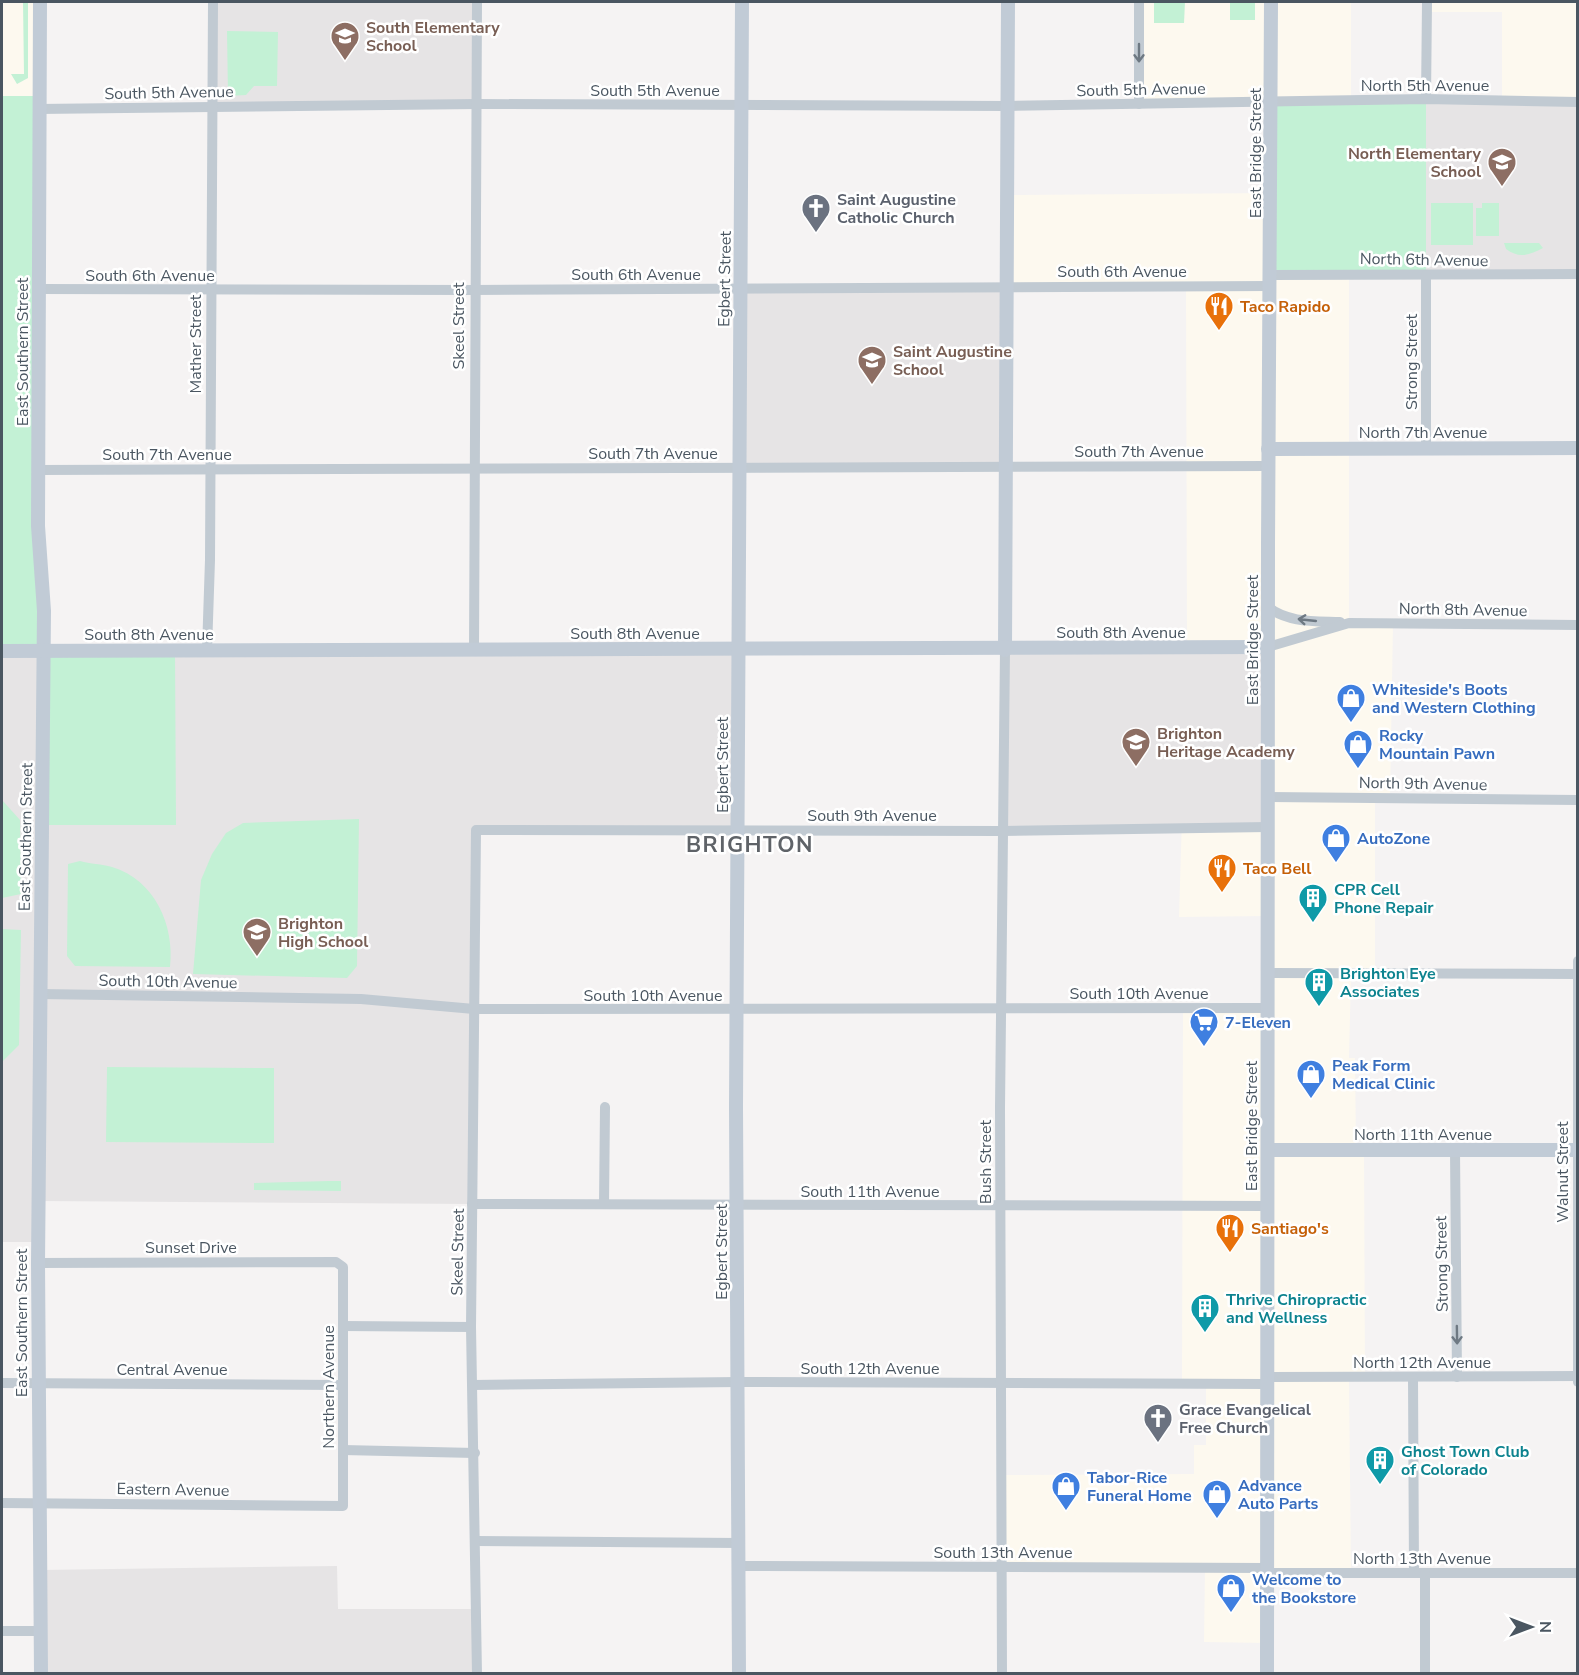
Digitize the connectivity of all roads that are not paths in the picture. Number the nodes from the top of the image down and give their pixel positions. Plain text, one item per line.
1 (40, 2) edge
2 (213, 2) edge
3 (477, 2) edge
4 (742, 2) edge
5 (1008, 2) edge
6 (1139, 2) edge
7 (1271, 2) edge
8 (1427, 2) edge
9 (1426, 99) junction
10 (1272, 101) junction
11 (1578, 102) edge
12 (477, 104) junction
13 (1138, 104) junction
14 (742, 105) junction
15 (1007, 106) junction
16 (213, 107) junction
17 (38, 109) junction
18 (1426, 274) junction
19 (1578, 274) edge
20 (1270, 281) junction
21 (1006, 286) junction
22 (740, 288) junction
23 (38, 289) junction
24 (210, 290) junction
25 (474, 290) junction
26 (1426, 448) junction
27 (1578, 448) edge
28 (1268, 449) junction
29 (1004, 466) junction
30 (1268, 466) junction
31 (474, 468) junction
32 (740, 468) junction
33 (210, 469) junction
34 (38, 470) junction
35 (1268, 607) junction
36 (1349, 623) junction
37 (1578, 626) edge
38 (1268, 647) junction
39 (739, 649) junction
40 (207, 650) junction
41 (474, 650) junction
42 (1005, 650) junction
43 (2, 651) edge
44 (44, 651) junction
45 (1268, 797) junction
46 (1578, 800) edge
47 (1268, 827) junction
48 (739, 829) junction
49 (476, 830) joint
50 (1003, 831) junction
51 (1578, 961) edge
52 (1267, 973) junction
53 (1577, 974) edge
54 (40, 994) junction
55 (1001, 1008) junction
56 (1267, 1008) junction
57 (474, 1009) junction
58 (737, 1011) junction
59 (605, 1107) dead end
60 (1268, 1150) junction
61 (1455, 1150) junction
62 (1577, 1150) edge
63 (472, 1204) junction
64 (604, 1204) junction
65 (737, 1205) junction
66 (1267, 1206) junction
67 (1001, 1207) junction
68 (38, 1263) junction
69 (343, 1267) joint
70 (342, 1326) junction
71 (471, 1328) junction
72 (1577, 1376) edge
73 (1457, 1377) junction
74 (1413, 1378) junction
75 (1267, 1380) junction
76 (739, 1382) junction
77 (1578, 1382) edge
78 (2, 1383) edge
79 (37, 1383) junction
80 (1001, 1383) junction
81 (343, 1385) junction
82 (473, 1385) junction
83 (343, 1450) junction
84 (475, 1453) junction
85 (2, 1503) edge
86 (39, 1503) junction
87 (343, 1506) joint
88 (476, 1541) junction
89 (739, 1542) junction
90 (739, 1566) junction
91 (1001, 1567) junction
92 (1267, 1570) junction
93 (1420, 1573) junction
94 (1578, 1573) edge
95 (2, 1631) edge
96 (40, 1631) junction
97 (41, 1674) edge
98 (477, 1674) edge
99 (739, 1674) edge
100 (1002, 1674) edge
101 (1267, 1674) edge
102 (1425, 1674) edge

1 - 17 street, East Southern Street
2 - 16 street, Mather Street
3 - 12 street, Skeel Street
4 - 14 street, Egbert Street
5 - 15 street
6 -> 13 street
7 - 10 street, East Bridge Street
8 - 9 street
9 - 10 street, North 5th Avenue
9 - 11 street, North 5th Avenue
10 - 13 street, South 5th Avenue
10 - 20 street, East Bridge Street
12 - 14 street, South 5th Avenue
12 - 16 street, South 5th Avenue
12 - 25 street, Skeel Street
13 - 15 street, South 5th Avenue
14 - 15 street, South 5th Avenue
14 - 22 street, Egbert Street
15 - 21 street
16 - 17 street, South 5th Avenue
16 - 24 street, Mather Street
17 - 23 street, East Southern Street
18 - 19 street, North 6th Avenue
18 - 20 street, North 6th Avenue
18 - 26 street, Strong Street
20 - 21 street, South 6th Avenue
20 - 28 street, East Bridge Street
21 - 22 street, South 6th Avenue
21 - 29 street
22 - 25 street, South 6th Avenue
22 - 32 street, Egbert Street
23 - 24 street, South 6th Avenue
23 - 34 street, East Southern Street
24 - 25 street, South 6th Avenue
24 - 33 street, Mather Street
25 - 31 street, Skeel Street
26 - 27 street, North 7th Avenue
26 - 28 street, North 7th Avenue
28 - 30 street, East Bridge Street
29 - 30 street, South 7th Avenue
29 - 32 street, South 7th Avenue
29 - 42 street
30 - 35 street, East Bridge Street
31 - 32 street, South 7th Avenue
31 - 33 street, South 7th Avenue
31 - 41 street, Skeel Street
32 - 39 street, Egbert Street
33 - 34 street, South 7th Avenue
33 - 40 street, Mather Street
34 - 44 street, East Southern Street
36 -> 35 street, North 8th Avenue
35 - 38 street, East Bridge Street
36 - 37 street, North 8th Avenue
36 - 38 street, North 8th Avenue
38 - 42 street, South 8th Avenue
38 - 45 street, East Bridge Street
39 - 41 street, South 8th Avenue
39 - 42 street, South 8th Avenue
39 - 48 street, Egbert Street
40 - 41 street, South 8th Avenue
40 - 44 street, South 8th Avenue
42 - 50 street, Bush Street
43 - 44 street, South 8th Avenue
44 - 54 street, East Southern Street
45 - 46 street, North 9th Avenue
45 - 47 street, East Bridge Street
47 - 50 street, South 9th Avenue
47 - 52 street, East Bridge Street
48 - 49 street, South 9th Avenue
48 - 50 street, South 9th Avenue
48 - 58 street, Egbert Street
49 - 57 street, Skeel Street
50 - 55 street, Bush Street
51 - 53 street, Walnut Street
52 - 53 street
52 - 56 street, East Bridge Street
53 - 62 street, Walnut Street
54 - 57 street, South 10th Avenue
54 - 68 street, East Southern Street
55 - 56 street, South 10th Avenue
55 - 58 street, South 10th Avenue
55 - 67 street, Bush Street
56 - 60 street, East Bridge Street
57 - 58 street, South 10th Avenue
57 - 63 street, Skeel Street
58 - 65 street, Egbert Street
59 - 64 street
60 - 61 street, North 11th Avenue
60 - 66 street, East Bridge Street
61 - 62 street, North 11th Avenue
61 -> 73 street, Strong Street
62 - 72 street, Walnut Street
63 - 64 street, South 11th Avenue
63 - 71 street, Skeel Street
64 - 65 street, South 11th Avenue
65 - 67 street, South 11th Avenue
65 - 76 street, Egbert Street
66 - 67 street, South 11th Avenue
66 - 75 street, East Bridge Street
67 - 80 street, Bush Street
68 - 69 street, Sunset Drive
68 - 79 street, East Southern Street
69 - 70 street, Northern Avenue
70 - 71 street
70 - 81 street, Northern Avenue
71 - 82 street, Skeel Street
72 - 73 street, North 12th Avenue
72 - 77 street, Walnut Street
73 - 74 street, North 12th Avenue
74 - 75 street, North 12th Avenue
74 - 93 street
75 - 80 street, South 12th Avenue
75 - 92 street, East Bridge Street
76 - 80 street, South 12th Avenue
76 - 82 street, South 12th Avenue
76 - 89 street, Egbert Street
78 - 79 street, Central Avenue
79 - 81 street, Central Avenue
79 - 86 street, East Southern Street
80 - 91 street, Bush Street
81 - 83 street, Northern Avenue
82 - 84 street, Skeel Street
83 - 84 street
83 - 87 street, Northern Avenue
84 - 88 street, Skeel Street
85 - 86 street, Eastern Avenue
86 - 87 street, Eastern Avenue
86 - 96 street, East Southern Street
88 - 89 street
88 - 98 street, Skeel Street
89 - 90 street, Egbert Street
90 - 91 street, South 13th Avenue
90 - 99 street, Egbert Street
91 - 92 street, South 13th Avenue
91 - 100 street, Bush Street
92 - 93 street, North 13th Avenue
92 - 101 street, East Bridge Street
93 - 94 street, North 13th Avenue
93 - 102 street
95 - 96 street
96 - 97 street, East Southern Street

